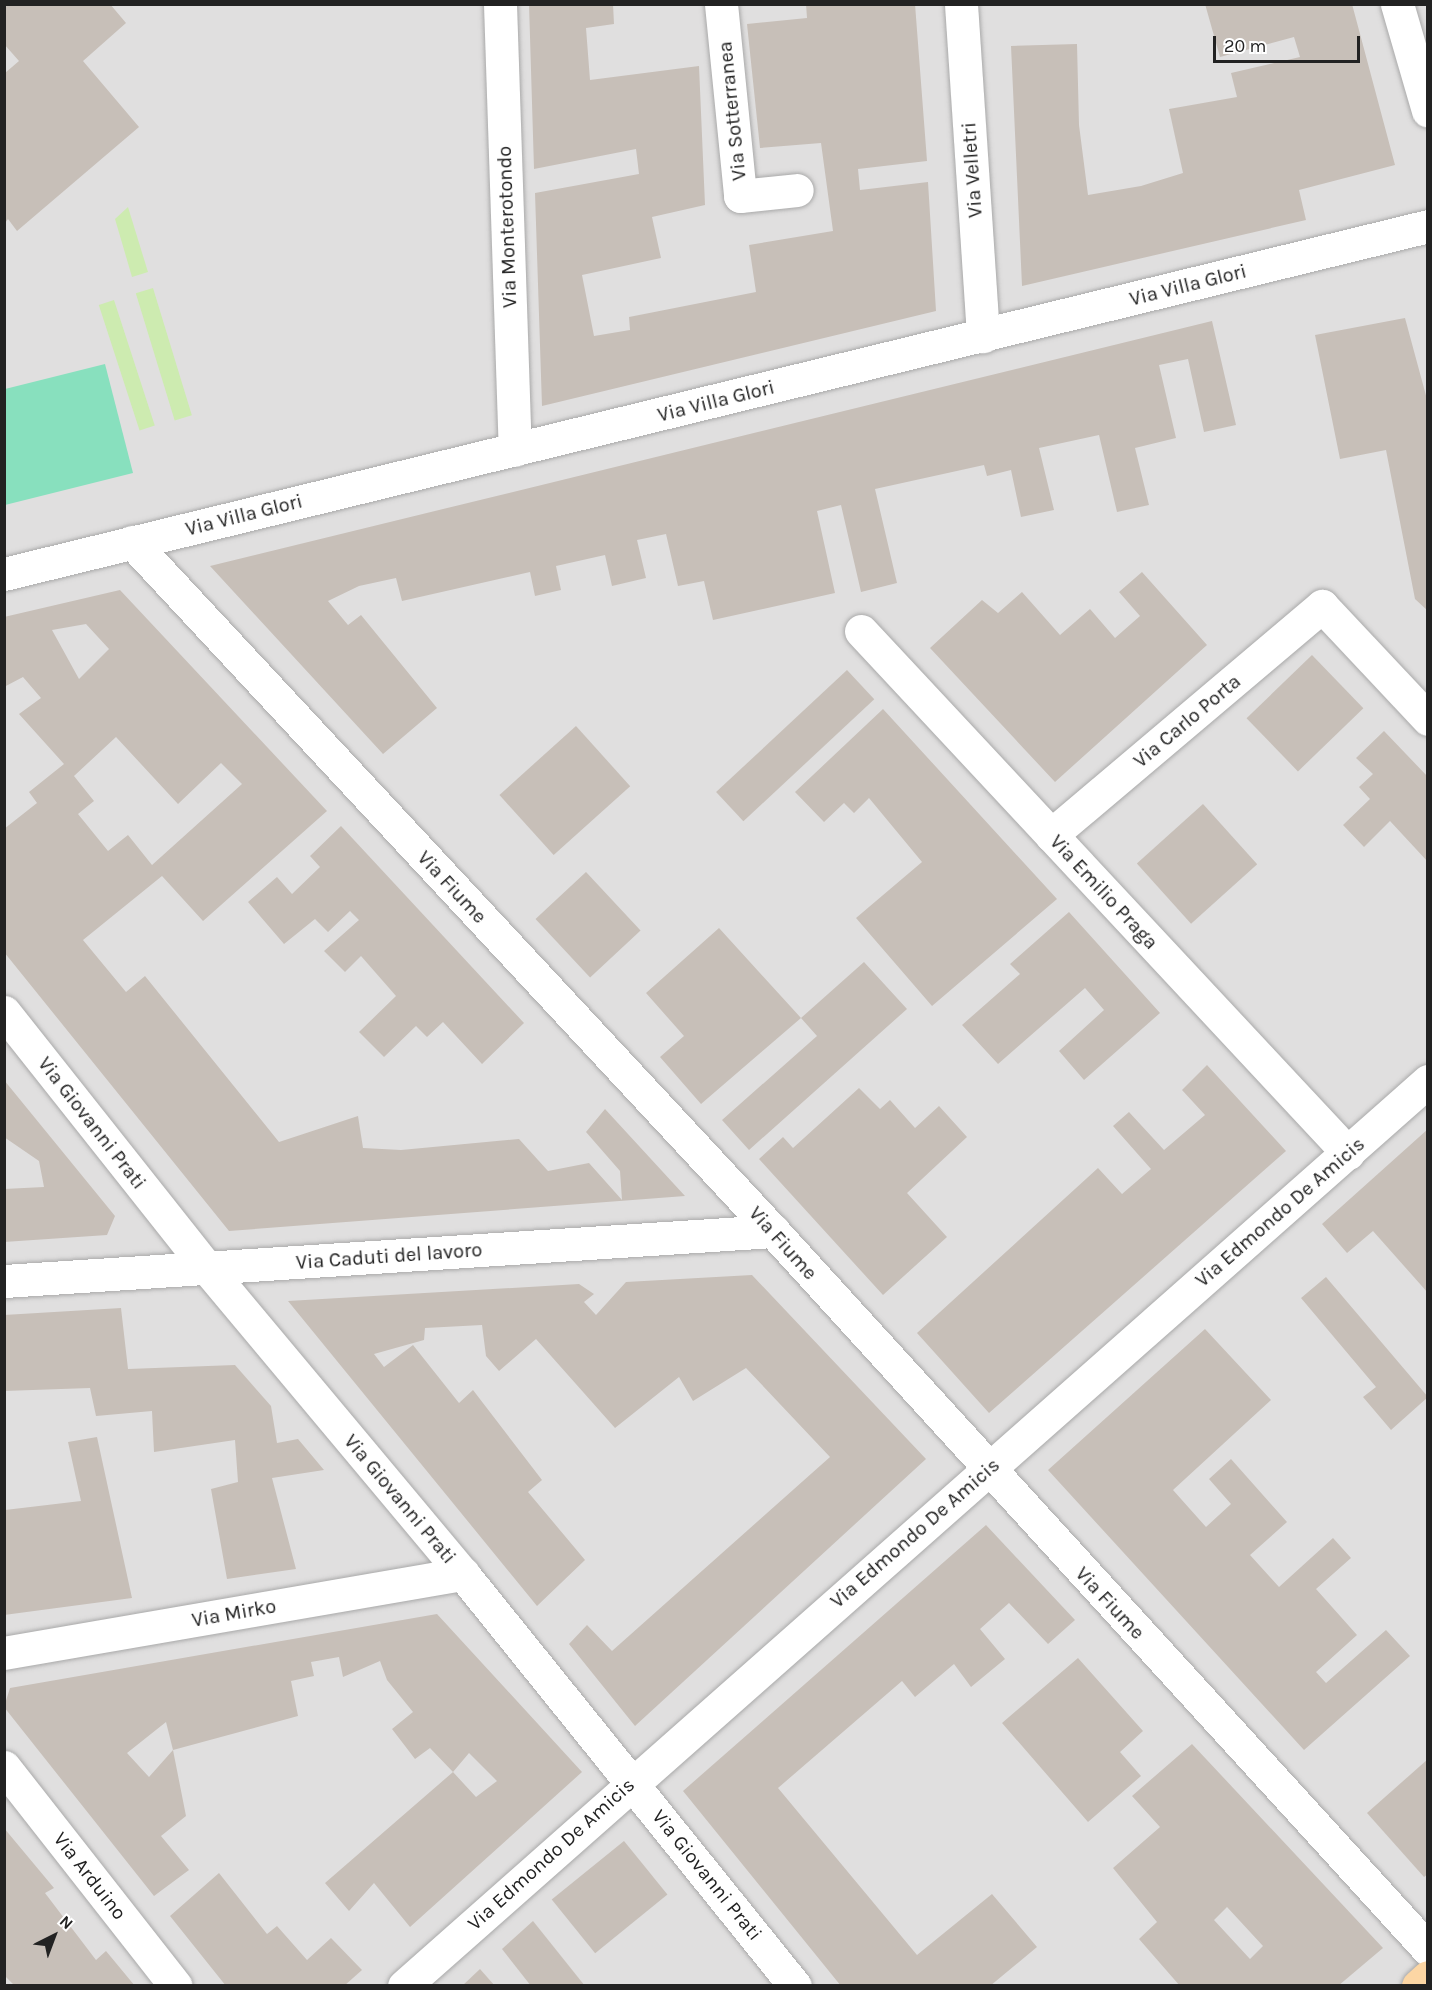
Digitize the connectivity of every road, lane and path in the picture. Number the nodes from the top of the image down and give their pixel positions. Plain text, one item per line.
1 (500, 4) edge
2 (721, 4) edge
3 (961, 4) edge
4 (1397, 4) edge
5 (1428, 111) edge
6 (797, 190) dead end
7 (1428, 226) edge
8 (983, 336) junction
9 (515, 450) junction
10 (132, 542) junction
11 (4, 574) edge
12 (861, 631) dead end
13 (1428, 719) edge
14 (1052, 836) junction
15 (4, 1012) edge
16 (1428, 1081) edge
17 (1348, 1153) junction
18 (773, 1232) junction
19 (207, 1268) junction
20 (4, 1281) edge
21 (988, 1469) junction
22 (463, 1574) junction
23 (4, 1653) edge
24 (4, 1767) edge
25 (632, 1782) junction
26 (1428, 1949) edge
27 (1428, 1977) edge
28 (176, 1986) edge
29 (404, 1986) edge
30 (795, 1986) edge
31 (1418, 1986) edge

1 - 9 street, Via Monterotondo
2 - 6 street, Via Sotterranea
3 - 8 street, Via Velletri
4 - 5 street
7 - 8 street, Via Villa Glori
8 - 9 street, Via Villa Glori
9 - 10 street, Via Villa Glori
10 - 11 street, Via Villa Glori
10 - 18 street, Via Fiume
12 - 14 street, Via Emilio Praga
13 - 14 street, Via Carlo Porta
14 - 17 street, Via Emilio Praga
15 - 19 street, Via Giovanni Prati
16 - 17 street, Via Edmondo De Amicis
17 - 21 street, Via Edmondo De Amicis
18 - 19 street, Via Caduti del lavoro
18 - 21 street, Via Fiume
19 - 20 street, Via Caduti del lavoro
19 - 22 street, Via Giovanni Prati
21 - 25 street, Via Edmondo De Amicis
21 - 26 street, Via Fiume
22 - 23 street, Via Mirko
22 - 25 street, Via Giovanni Prati
24 - 28 street, Via Arduino
25 - 29 street, Via Edmondo De Amicis
25 - 30 street, Via Giovanni Prati
27 - 31 main road

